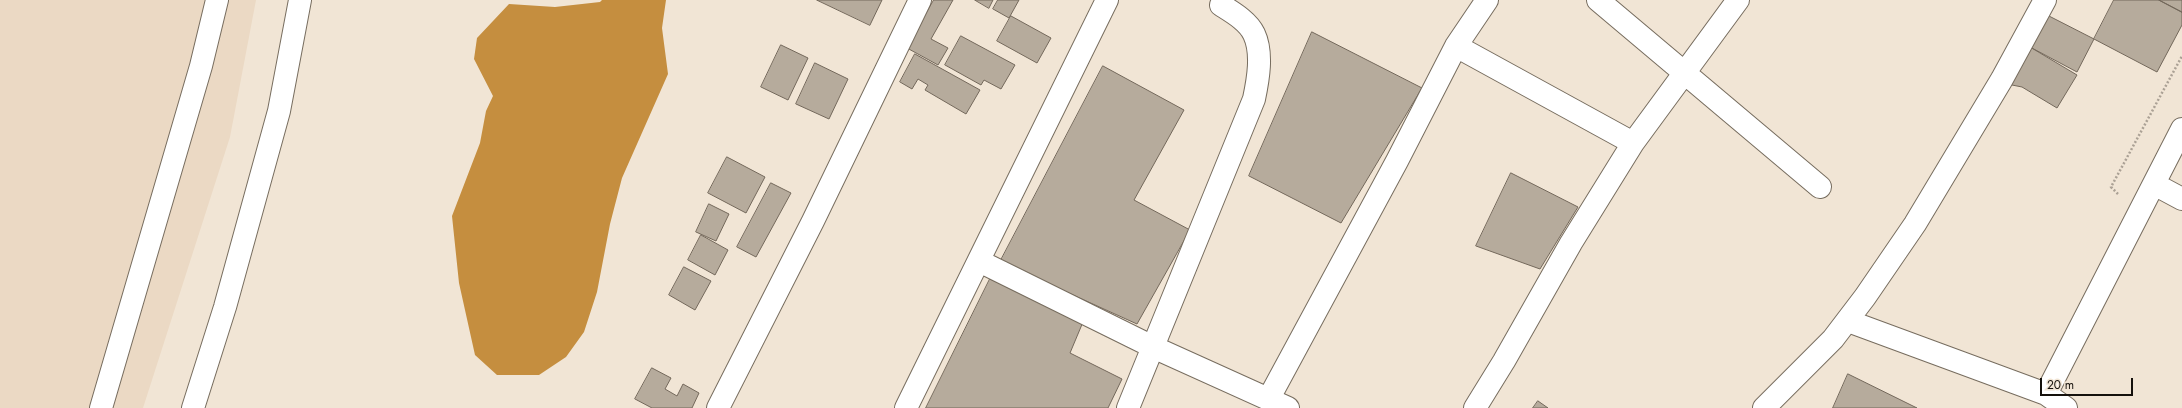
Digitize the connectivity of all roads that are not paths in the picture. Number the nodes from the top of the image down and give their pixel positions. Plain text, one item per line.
1 (216, 0) edge
2 (300, 0) edge
3 (920, 0) edge
4 (1107, 0) edge
5 (1487, 0) edge
6 (1598, 0) edge
7 (1738, 0) edge
8 (2045, 0) edge
9 (1221, 5) dead end
10 (1456, 46) junction
11 (1686, 73) junction
12 (2182, 129) edge
13 (1632, 144) junction
14 (2154, 184) junction
15 (1820, 187) dead end
16 (2182, 199) edge
17 (979, 260) junction
18 (1848, 321) junction
19 (1153, 347) junction
20 (2046, 394) junction
21 (1269, 398) junction
22 (101, 408) edge
23 (193, 408) edge
24 (718, 408) edge
25 (906, 408) edge
26 (1128, 408) edge
27 (1288, 408) edge
28 (1475, 408) edge
29 (1764, 408) edge
30 (2066, 408) edge

1 - 22 street
2 - 23 street
3 - 24 street
4 - 17 street
5 - 10 street
6 - 11 street
7 - 11 street
8 - 18 street
9 - 19 street
10 - 13 street
10 - 21 street
11 - 13 street
11 - 15 street
12 - 14 street
13 - 28 street
14 - 16 street
14 - 20 street
17 - 19 street
17 - 25 street
18 - 20 street
18 - 29 street
19 - 21 street
19 - 26 street
20 - 30 street
21 - 27 street

